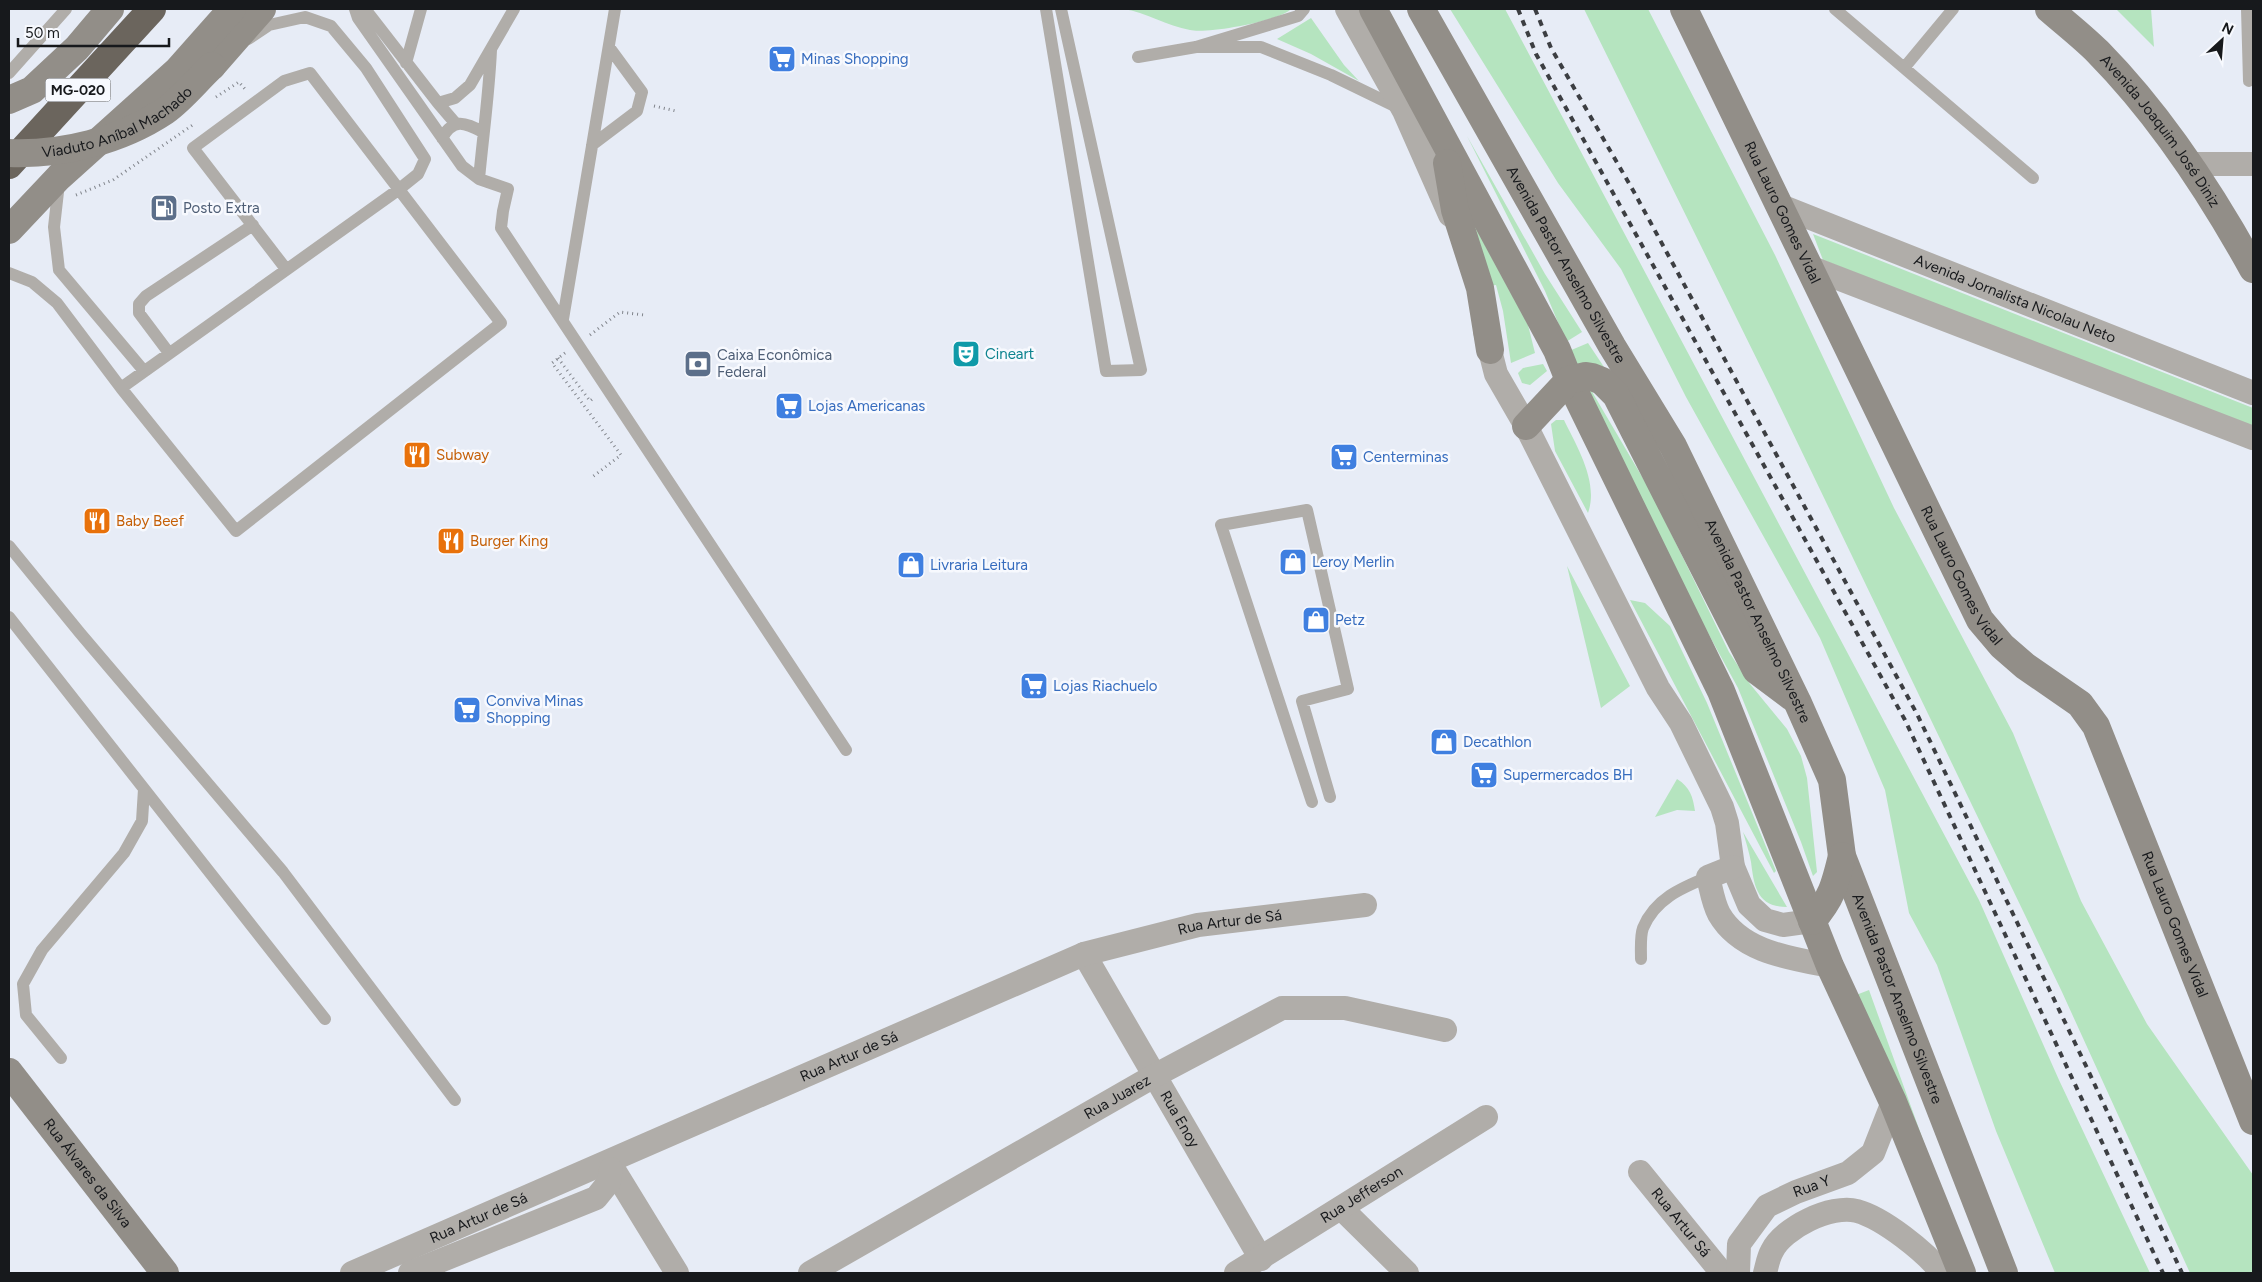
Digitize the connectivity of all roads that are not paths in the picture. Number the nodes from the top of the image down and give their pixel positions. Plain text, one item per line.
1 (66, 9) edge
2 (110, 9) edge
3 (152, 9) edge
4 (232, 9) edge
5 (262, 9) edge
6 (355, 9) edge
7 (365, 9) edge
8 (514, 9) edge
9 (615, 9) edge
10 (1046, 9) edge
11 (1061, 9) edge
12 (1304, 9) edge
13 (1348, 9) edge
14 (1373, 9) edge
15 (1421, 9) edge
16 (1684, 9) edge
17 (1835, 9) edge
18 (1954, 9) edge
19 (2049, 9) edge
20 (2247, 9) edge
21 (420, 14) edge
22 (609, 47) junction
23 (1196, 47) junction
24 (491, 48) junction
25 (1138, 57) dead end
26 (22, 59) junction
27 (406, 63) junction
28 (213, 65) junction
29 (1904, 68) junction
30 (9, 73) edge
31 (2249, 81) dead end
32 (9, 82) edge
33 (9, 100) edge
34 (438, 103) junction
35 (1404, 110) junction
36 (456, 124) junction
37 (483, 132) junction
38 (442, 138) junction
39 (1442, 140) junction
40 (592, 145) junction
41 (9, 153) edge
42 (2190, 164) junction
43 (2253, 164) edge
44 (9, 165) edge
45 (59, 177) junction
46 (2033, 178) dead end
47 (479, 180) junction
48 (398, 190) junction
49 (1778, 206) junction
50 (253, 225) junction
51 (9, 230) edge
52 (1809, 267) junction
53 (286, 269) junction
54 (2253, 269) edge
55 (9, 272) edge
56 (563, 319) junction
57 (1490, 350) junction
58 (169, 353) junction
59 (144, 371) junction
60 (1569, 380) junction
61 (121, 388) junction
62 (2253, 393) edge
63 (1526, 426) junction
64 (2253, 438) edge
65 (9, 546) edge
66 (9, 617) edge
67 (1797, 701) junction
68 (846, 750) dead end
69 (144, 789) junction
70 (1330, 797) dead end
71 (1312, 802) dead end
72 (1842, 856) junction
73 (1733, 867) junction
74 (1708, 877) junction
75 (1365, 905) dead end
76 (1812, 921) junction
77 (1084, 954) junction
78 (1641, 959) dead end
79 (1830, 966) junction
80 (324, 1019) dead end
81 (1445, 1030) dead end
82 (60, 1058) dead end
83 (9, 1072) edge
84 (1154, 1076) junction
85 (455, 1100) dead end
86 (1893, 1102) junction
87 (1486, 1116) dead end
88 (2253, 1121) edge
89 (610, 1165) junction
90 (1640, 1172) dead end
91 (1342, 1209) junction
92 (1260, 1259) junction
93 (165, 1273) edge
94 (352, 1273) edge
95 (410, 1273) edge
96 (677, 1273) edge
97 (810, 1273) edge
98 (1236, 1273) edge
99 (1407, 1273) edge
100 (1722, 1273) edge
101 (1738, 1273) edge
102 (1765, 1273) edge
103 (1942, 1273) edge
104 (1962, 1273) edge
105 (2004, 1273) edge

1 - 26 lane
2 - 33 main road
3 - 44 highway, MG-020
4 - 45 main road
5 - 28 main road, Viaduto Aníbal Machado
6 - 38 lane
7 - 27 lane
8 - 24 lane
9 - 22 lane
10 - 11 lane
12 - 23 lane
13 - 35 street
14 - 39 main road
15 - 67 main road, Avenida Pastor Anselmo Silvestre
16 - 49 main road, Rua Lauro Gomes Vidal
17 - 29 lane
18 - 29 lane
19 - 42 main road, Avenida Joaquim José Diniz
20 - 31 lane
21 - 27 lane
22 - 40 lane
22 - 40 lane
23 - 25 lane
23 - 35 lane
24 - 34 lane
24 - 37 lane
26 - 30 lane
26 - 32 lane
27 - 34 lane
28 - 41 main road, Viaduto Aníbal Machado, bridge
28 - 48 lane
29 - 46 lane
34 - 36 lane
35 - 57 street
36 - 37 lane
36 - 38 lane
37 - 47 lane
38 - 47 lane
39 - 57 main road
39 - 60 main road
40 - 56 lane
42 - 43 street
42 - 54 main road, Avenida Joaquim José Diniz
45 - 51 main road
45 - 59 lane
47 - 56 lane
48 - 50 lane
48 - 53 lane
48 - 61 lane
49 - 52 main road, Rua Lauro Gomes Vidal
49 - 62 street, Avenida Jornalista Nicolau Neto
50 - 53 lane
50 - 58 lane
52 - 64 street
52 - 88 main road, Rua Lauro Gomes Vidal
53 - 58 lane
55 - 61 lane
56 - 68 lane
57 - 63 street
58 - 59 lane
59 - 61 lane
60 - 63 main road
60 - 67 main road
60 - 76 main road
63 - 73 street
65 - 85 lane
66 - 69 lane
67 - 72 main road, Avenida Pastor Anselmo Silvestre
69 - 80 lane
69 - 82 lane
70 - 71 lane
72 - 76 main road
72 - 105 main road, Avenida Pastor Anselmo Silvestre
73 - 74 street
73 - 76 street
74 - 78 lane
74 - 79 street
75 - 77 street, Rua Artur de Sá
76 - 79 main road
77 - 84 street, Rua Enoy
77 - 89 street, Rua Artur de Sá
79 - 86 main road
81 - 84 street, Rua Juarez
83 - 93 main road, Rua Álvares da Silva
84 - 92 street, Rua Enoy
84 - 97 street, Rua Juarez
86 - 101 street, Rua Y
86 - 104 main road
87 - 91 street, Rua Jefferson
89 - 94 street, Rua Artur de Sá
89 - 95 street, Rua Artur de Sá
89 - 96 street
90 - 100 street, Rua Artur Sá
91 - 92 street, Rua Jefferson
91 - 99 street
92 - 98 street, Rua Jefferson
102 - 103 street, Rua Y

